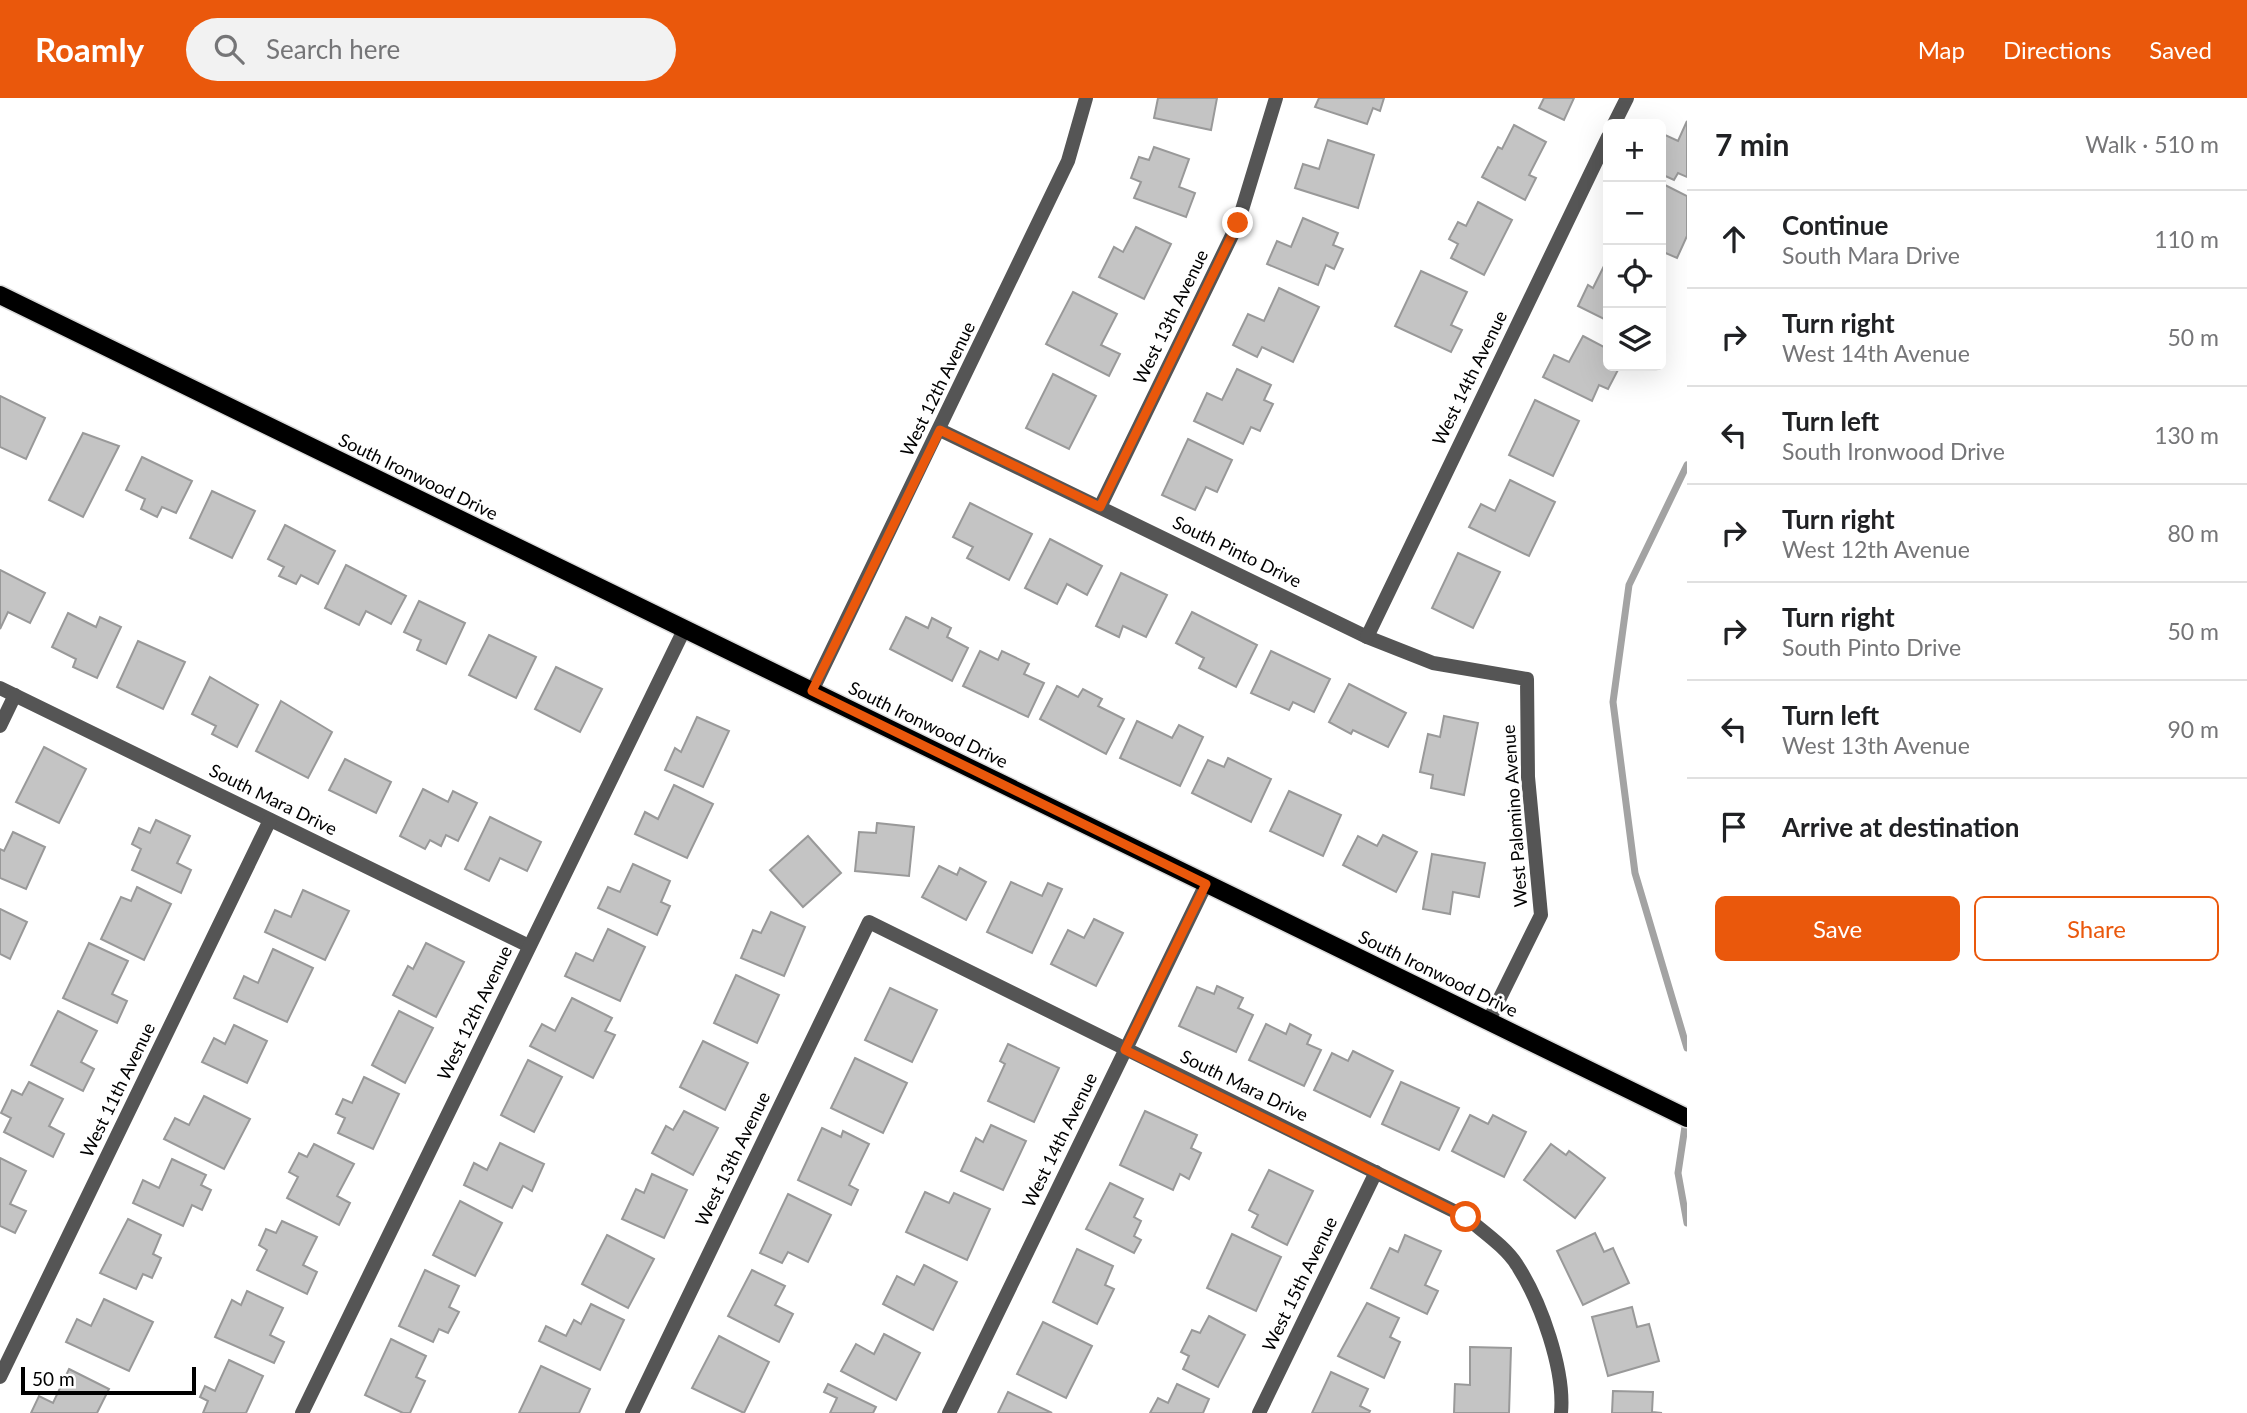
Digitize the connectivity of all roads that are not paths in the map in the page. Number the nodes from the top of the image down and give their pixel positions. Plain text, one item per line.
1 (1086, 98) edge
2 (1276, 98) edge
3 (1627, 98) edge
4 (1616, 119) edge
5 (1603, 147) edge
6 (0, 295) edge
7 (940, 430) junction
8 (1100, 507) junction
9 (684, 630) junction
10 (1367, 637) junction
11 (1527, 679) joint
12 (0, 688) edge
13 (812, 691) junction
14 (15, 695) junction
15 (0, 726) edge
16 (271, 820) junction
17 (1206, 884) junction
18 (869, 922) joint
19 (529, 946) junction
20 (1488, 1022) junction
21 (1125, 1050) junction
22 (1687, 1118) edge
23 (1376, 1172) junction
24 (0, 1377) edge
25 (302, 1413) edge
26 (632, 1413) edge
27 (949, 1413) edge
28 (1259, 1413) edge
29 (1561, 1413) edge

1 - 7 street, West 12th Avenue
2 - 8 street, West 13th Avenue
3 - 4 street
5 - 10 street, West 14th Avenue
6 - 9 main road, South Ironwood Drive
7 - 8 street, South Pinto Drive
7 - 13 street, West 12th Avenue
8 - 10 street, South Pinto Drive
9 - 13 main road, South Ironwood Drive
9 - 19 street, West 12th Avenue
10 - 11 street, South Pinto Drive
11 - 20 street, West Palomino Avenue
12 - 14 street, South Mara Drive
13 - 17 main road, South Ironwood Drive
14 - 15 street
14 - 16 street, South Mara Drive
16 - 19 street, South Mara Drive
16 - 24 street, West 11th Avenue
17 - 20 main road, South Ironwood Drive
17 - 21 street, West 14th Avenue
18 - 21 street, South Mara Drive
18 - 26 street, West 13th Avenue
19 - 25 street, West 12th Avenue
20 - 22 main road, South Ironwood Drive
21 - 23 street, South Mara Drive
21 - 27 street, West 14th Avenue
23 - 28 street, West 15th Avenue
23 - 29 street, South Mara Drive

